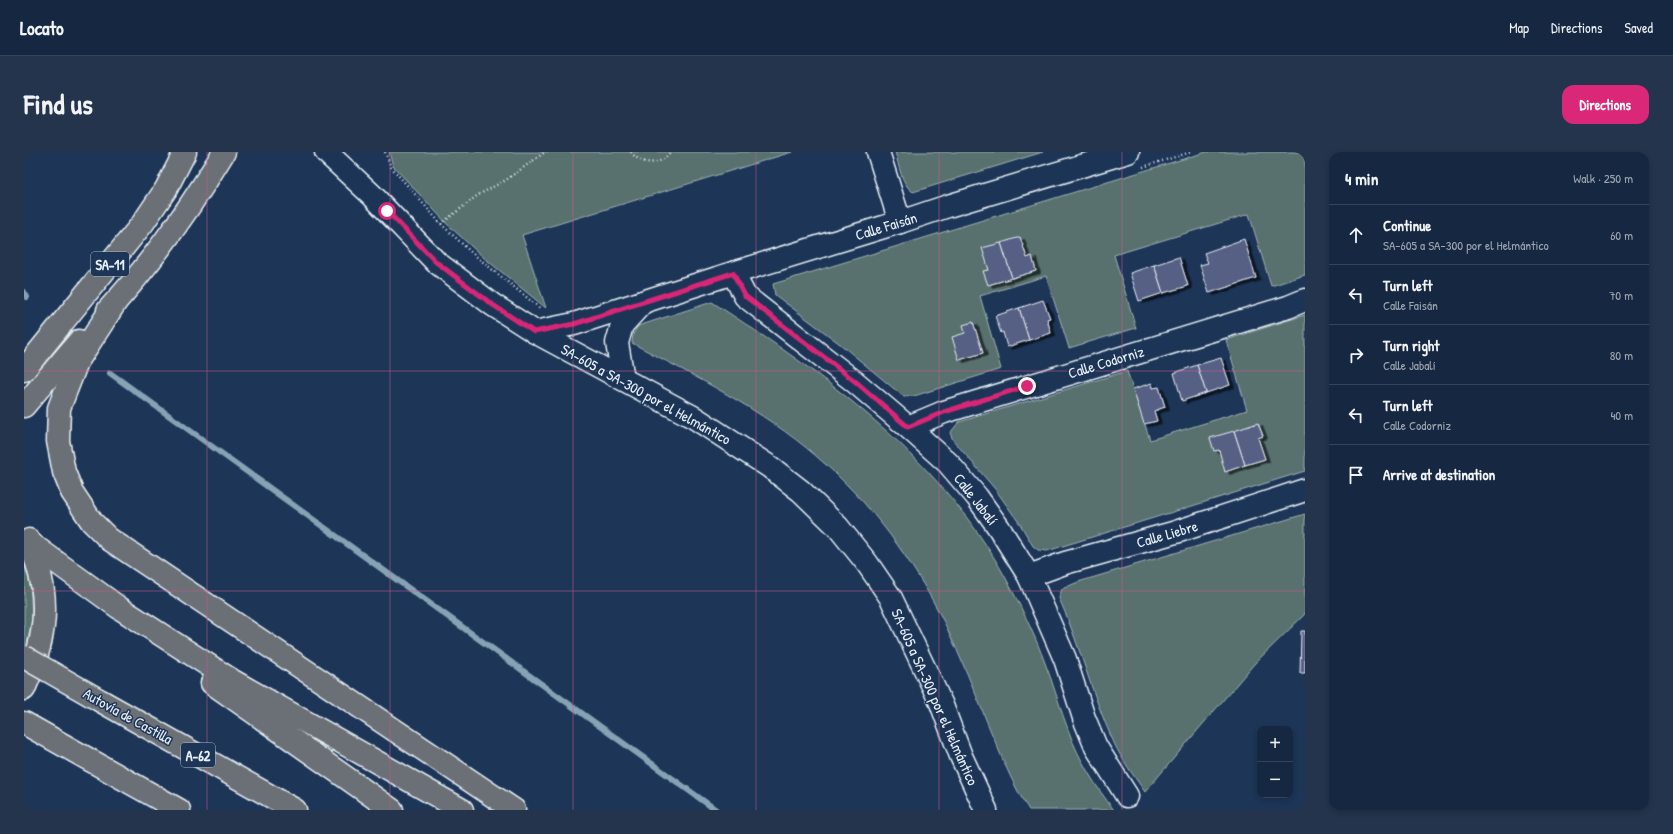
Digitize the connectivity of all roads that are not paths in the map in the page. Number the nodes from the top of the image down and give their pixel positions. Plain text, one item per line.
1 (185, 152) edge
2 (224, 152) edge
3 (326, 152) edge
4 (346, 152) edge
5 (878, 152) edge
6 (1134, 160) edge
7 (372, 195) junction
8 (900, 222) junction
9 (733, 273) junction
10 (117, 300) junction
11 (1305, 300) edge
12 (644, 301) junction
13 (545, 330) junction
14 (24, 370) edge
15 (623, 379) junction
16 (24, 406) edge
17 (908, 427) junction
18 (1305, 490) edge
19 (27, 537) edge
20 (1029, 576) junction
21 (118, 607) junction
22 (24, 658) edge
23 (24, 689) edge
24 (24, 723) edge
25 (1127, 796) dead end
26 (179, 810) edge
27 (295, 810) edge
28 (392, 810) edge
29 (462, 810) edge
30 (514, 810) edge
31 (986, 810) edge

1 - 14 highway, SA-11
2 - 10 highway, SA-11
3 - 7 street, SA-605 a SA-300 por el Helmántico
4 - 7 street, SA-605 a SA-300 por el Helmántico
5 - 8 street
6 - 8 street, Calle Faisán
7 - 13 street, SA-605 a SA-300 por el Helmántico
8 - 9 street, Calle Faisán
9 - 12 street, Calle Faisán
9 - 17 street, Calle Jabalí
10 - 16 highway, SA-11
10 - 30 highway
11 - 17 street, Calle Codorniz
12 - 13 street, Calle Faisán
12 - 15 street
13 - 15 street, SA-605 a SA-300 por el Helmántico
15 - 31 street, SA-605 a SA-300 por el Helmántico
17 - 20 street, Calle Jabalí
18 - 20 street, Calle Liebre
19 - 21 highway
19 - 23 highway
20 - 25 street, Calle Jabalí
21 - 28 highway
21 - 29 highway
22 - 27 highway, Autovía de Castilla / A-62, bridge
24 - 26 highway

